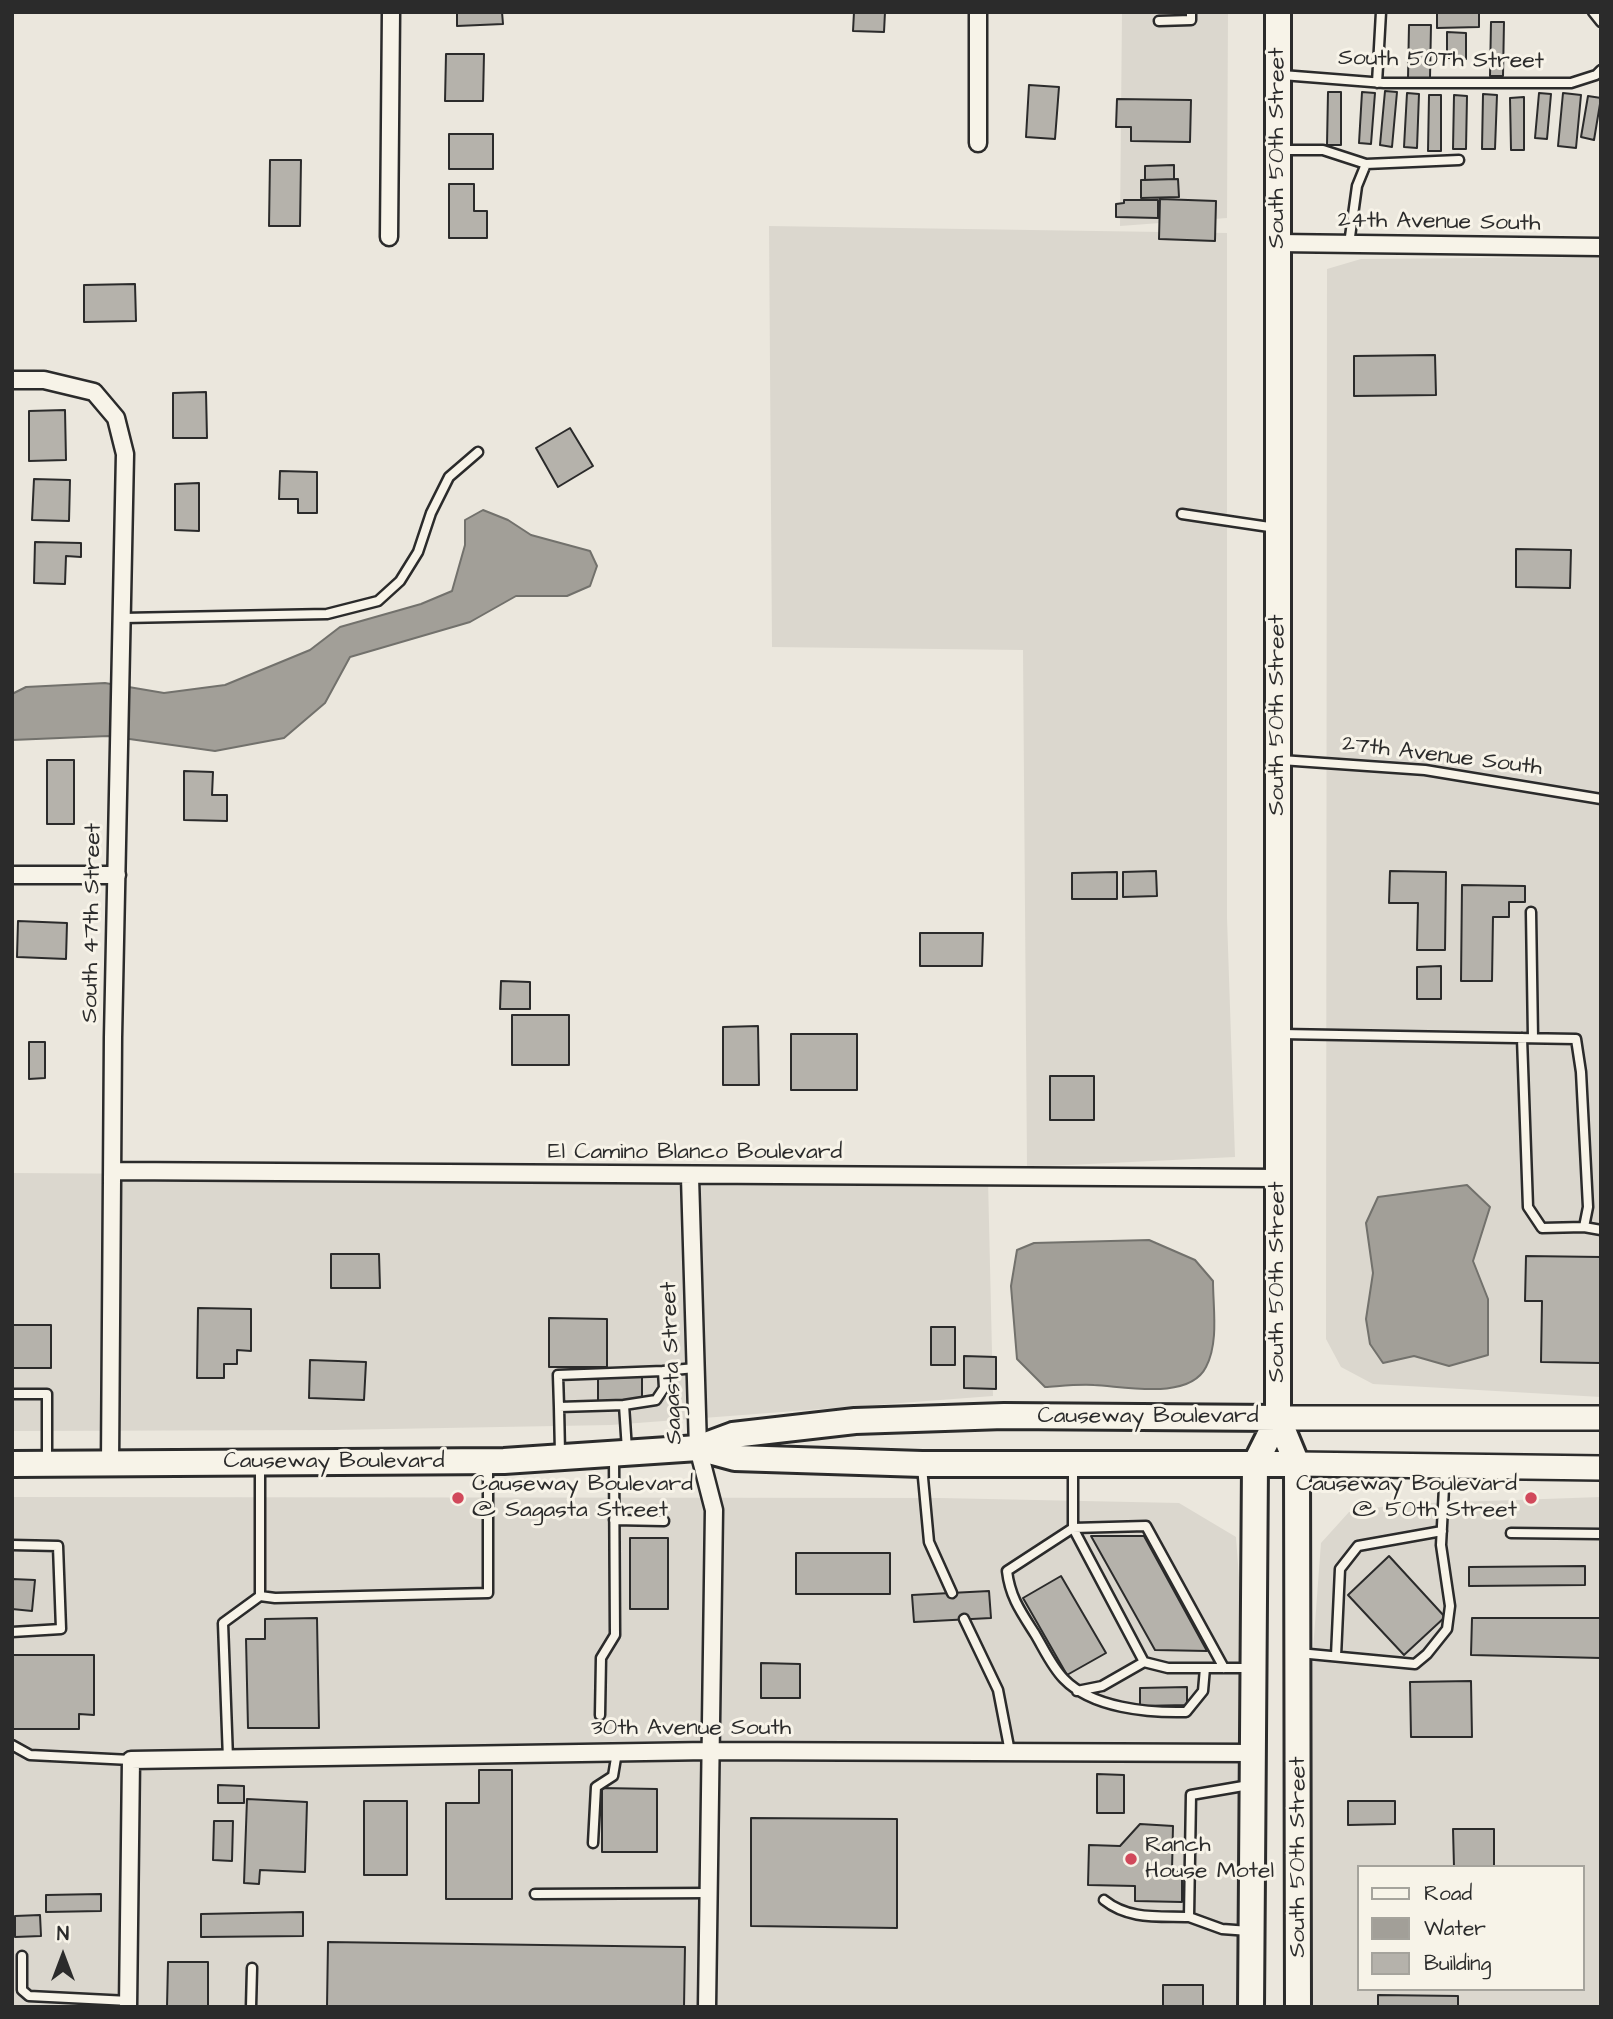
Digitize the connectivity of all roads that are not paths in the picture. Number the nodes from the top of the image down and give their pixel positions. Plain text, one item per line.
1 (391, 12) edge
2 (978, 12) edge
3 (1191, 12) edge
4 (1278, 12) edge
5 (1381, 12) edge
6 (1593, 12) edge
7 (1159, 20) dead end
8 (1601, 22) edge
9 (1601, 70) edge
10 (1278, 75) junction
11 (1377, 83) junction
12 (978, 143) dead end
13 (1278, 150) junction
14 (1459, 160) dead end
15 (1366, 164) junction
16 (389, 237) dead end
17 (1278, 243) junction
18 (1349, 244) junction
19 (1601, 247) edge
20 (12, 380) edge
21 (478, 452) dead end
22 (1182, 514) dead end
23 (1279, 528) junction
24 (122, 618) junction
25 (1278, 760) junction
26 (1601, 799) edge
27 (12, 875) edge
28 (117, 875) junction
29 (1531, 912) dead end
30 (1278, 1034) junction
31 (1522, 1038) junction
32 (1533, 1038) junction
33 (113, 1171) junction
34 (690, 1177) junction
35 (1278, 1178) junction
36 (1584, 1227) junction
37 (1601, 1230) edge
38 (695, 1368) junction
39 (663, 1371) junction
40 (12, 1394) edge
41 (624, 1405) junction
42 (559, 1407) junction
43 (1278, 1418) junction
44 (1601, 1418) edge
45 (698, 1448) junction
46 (621, 1453) junction
47 (560, 1457) junction
48 (488, 1461) junction
49 (260, 1463) junction
50 (12, 1464) edge
51 (47, 1464) junction
52 (110, 1464) junction
53 (922, 1464) junction
54 (1073, 1464) junction
55 (1255, 1464) junction
56 (1297, 1464) junction
57 (1445, 1466) junction
58 (1601, 1468) edge
59 (614, 1520) junction
60 (664, 1521) dead end
61 (1073, 1528) junction
62 (1442, 1531) junction
63 (1511, 1533) dead end
64 (1601, 1534) edge
65 (12, 1545) edge
66 (953, 1593) dead end
67 (260, 1596) junction
68 (964, 1619) dead end
69 (12, 1632) edge
70 (1299, 1653) junction
71 (1336, 1656) junction
72 (1144, 1662) junction
73 (1205, 1668) junction
74 (1224, 1668) junction
75 (1253, 1668) junction
76 (1077, 1691) junction
77 (600, 1715) dead end
78 (12, 1745) edge
79 (709, 1751) junction
80 (617, 1752) junction
81 (1010, 1752) junction
82 (1252, 1754) junction
83 (228, 1759) junction
84 (131, 1760) junction
85 (1252, 1784) junction
86 (593, 1843) dead end
87 (708, 1893) junction
88 (535, 1894) dead end
89 (1104, 1900) dead end
90 (1189, 1917) junction
91 (1251, 1931) junction
92 (22, 1956) dead end
93 (252, 1968) dead end
94 (128, 2004) edge
95 (251, 2007) edge
96 (707, 2007) edge
97 (1251, 2007) edge
98 (1298, 2007) edge

1 - 16 street
2 - 12 street
3 - 7 lane
4 - 10 main road, South 50th Street
5 - 11 lane
6 - 8 lane
9 - 11 lane, South 50Th Street
10 - 11 lane, South 50Th Street
10 - 13 main road, South 50th Street
13 - 15 lane
13 - 17 main road, South 50th Street
14 - 15 lane
15 - 18 lane
17 - 18 street, 24th Avenue South
17 - 23 main road, South 50th Street
18 - 19 street, 24th Avenue South
20 - 24 street, South 47th Street
21 - 24 lane
22 - 23 lane
23 - 25 main road, South 50th Street
24 - 28 street, South 47th Street
25 - 26 lane, 27th Avenue South
25 - 30 main road, South 50th Street
27 - 28 street
28 - 33 street, South 47th Street
29 - 32 lane
30 - 31 lane
30 - 35 main road, South 50th Street
31 - 32 lane
31 - 36 lane
32 - 36 lane
33 - 34 street, El Camino Blanco Boulevard
33 - 52 street, South 47th Street
34 - 35 street, El Camino Blanco Boulevard
34 - 38 street, Sagasta Street
35 - 43 main road, South 50th Street
36 - 37 lane
38 - 39 lane
38 - 45 street, Sagasta Street
39 - 41 lane
39 - 42 lane
40 - 51 lane
41 - 42 lane
41 - 46 lane
42 - 47 lane
43 - 44 main road, Causeway Boulevard
43 - 45 main road, Causeway Boulevard
43 - 55 main road, South 50th Street
43 - 56 main road, South 50th Street
45 - 46 main road, Causeway Boulevard
45 - 53 main road, Causeway Boulevard
45 - 79 street, Sagasta Street
46 - 47 main road, Causeway Boulevard
46 - 59 lane
47 - 48 main road, Causeway Boulevard
48 - 49 main road, Causeway Boulevard
48 - 67 lane
49 - 52 main road, Causeway Boulevard
49 - 67 lane
50 - 51 main road, Causeway Boulevard
51 - 52 main road, Causeway Boulevard
53 - 54 main road, Causeway Boulevard
53 - 66 lane
54 - 55 main road, Causeway Boulevard
54 - 61 lane
55 - 56 main road, Causeway Boulevard
55 - 75 main road, South 50th Street
56 - 57 main road, Causeway Boulevard
56 - 70 main road, South 50th Street
57 - 58 main road, Causeway Boulevard
57 - 62 lane
59 - 60 lane
59 - 77 lane
61 - 72 lane
61 - 74 lane
61 - 76 lane
62 - 71 lane
62 - 71 lane
63 - 64 lane
65 - 69 lane
67 - 83 lane
68 - 81 lane
70 - 71 lane
70 - 98 main road, South 50th Street
72 - 73 lane
72 - 76 lane
73 - 74 lane
73 - 76 lane
74 - 75 lane
75 - 82 main road, South 50th Street
78 - 84 lane
79 - 80 street, 30th Avenue South
79 - 81 street, 30th Avenue South
79 - 87 street, Sagasta Street
80 - 83 street, 30th Avenue South
80 - 86 lane
81 - 82 street, 30th Avenue South
82 - 85 main road, South 50th Street
83 - 84 street, 30th Avenue South
84 - 94 street
85 - 90 lane
85 - 91 main road, South 50th Street
87 - 88 lane
87 - 96 street, Sagasta Street
89 - 90 lane
90 - 91 lane
91 - 97 main road, South 50th Street
92 - 94 lane
93 - 95 lane

